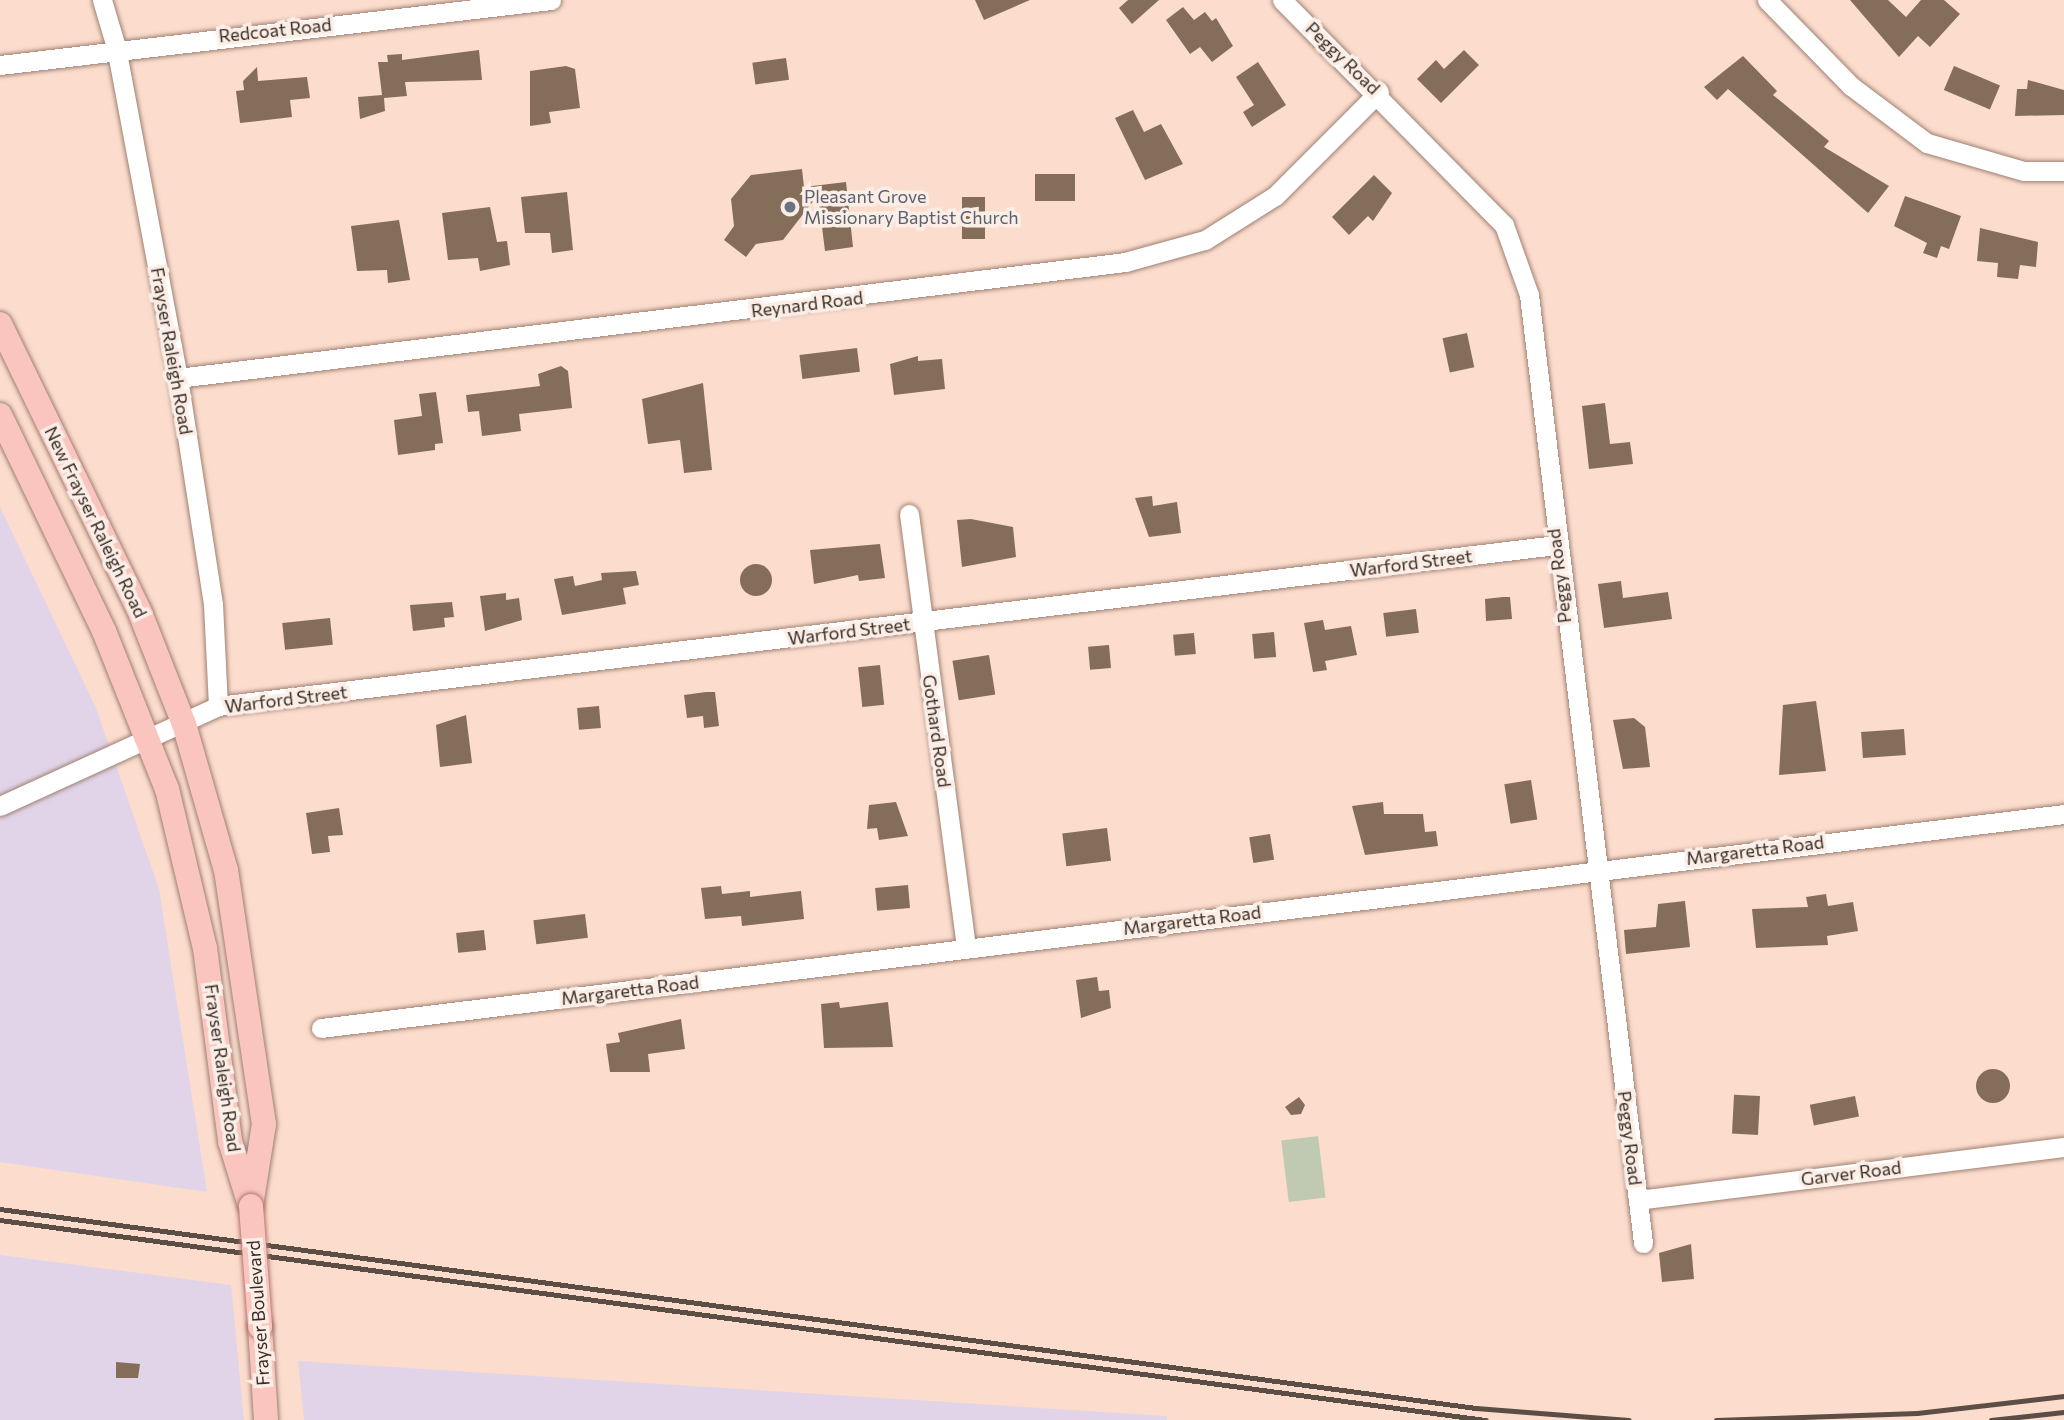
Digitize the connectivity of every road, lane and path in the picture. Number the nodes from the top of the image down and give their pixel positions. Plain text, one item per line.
1 (102, 0) edge
2 (551, 0) edge
3 (1283, 0) edge
4 (1767, 0) edge
5 (116, 47) junction
6 (0, 65) edge
7 (1378, 92) junction
8 (2064, 171) edge
9 (0, 324) edge
10 (178, 378) junction
11 (0, 415) edge
12 (909, 514) dead end
13 (1556, 545) junction
14 (922, 622) junction
15 (218, 706) junction
16 (184, 723) junction
17 (148, 738) junction
18 (0, 806) edge
19 (2064, 814) edge
20 (1595, 869) junction
21 (966, 948) junction
22 (321, 1028) dead end
23 (2064, 1147) edge
24 (1637, 1200) junction
25 (251, 1206) junction
26 (1643, 1243) dead end
27 (266, 1420) edge

1 - 5 street, Frayser Raleigh Road
2 - 5 street, Redcoat Road
3 - 7 street, Peggy Road
4 - 8 street
5 - 6 street, Redcoat Road
5 - 10 street, Frayser Raleigh Road
7 - 10 street, Reynard Road
7 - 13 street, Peggy Road
9 - 16 main road, New Frayser Raleigh Road
10 - 15 street, Frayser Raleigh Road
11 - 17 main road
12 - 14 street, Gothard Road
13 - 14 street, Warford Street
13 - 20 street, Peggy Road
14 - 15 street, Warford Street
14 - 21 street, Gothard Road
15 - 16 street, Warford Street
16 - 17 street, Warford Street
16 - 25 main road, Frayser Raleigh Road
17 - 18 street, Warford Street
17 - 25 main road, Frayser Raleigh Road
19 - 20 street, Margaretta Road
20 - 21 street, Margaretta Road
20 - 24 street, Peggy Road
21 - 22 street, Margaretta Road
23 - 24 street, Garver Road
24 - 26 street, Peggy Road
25 - 27 main road, Frayser Boulevard, bridge

